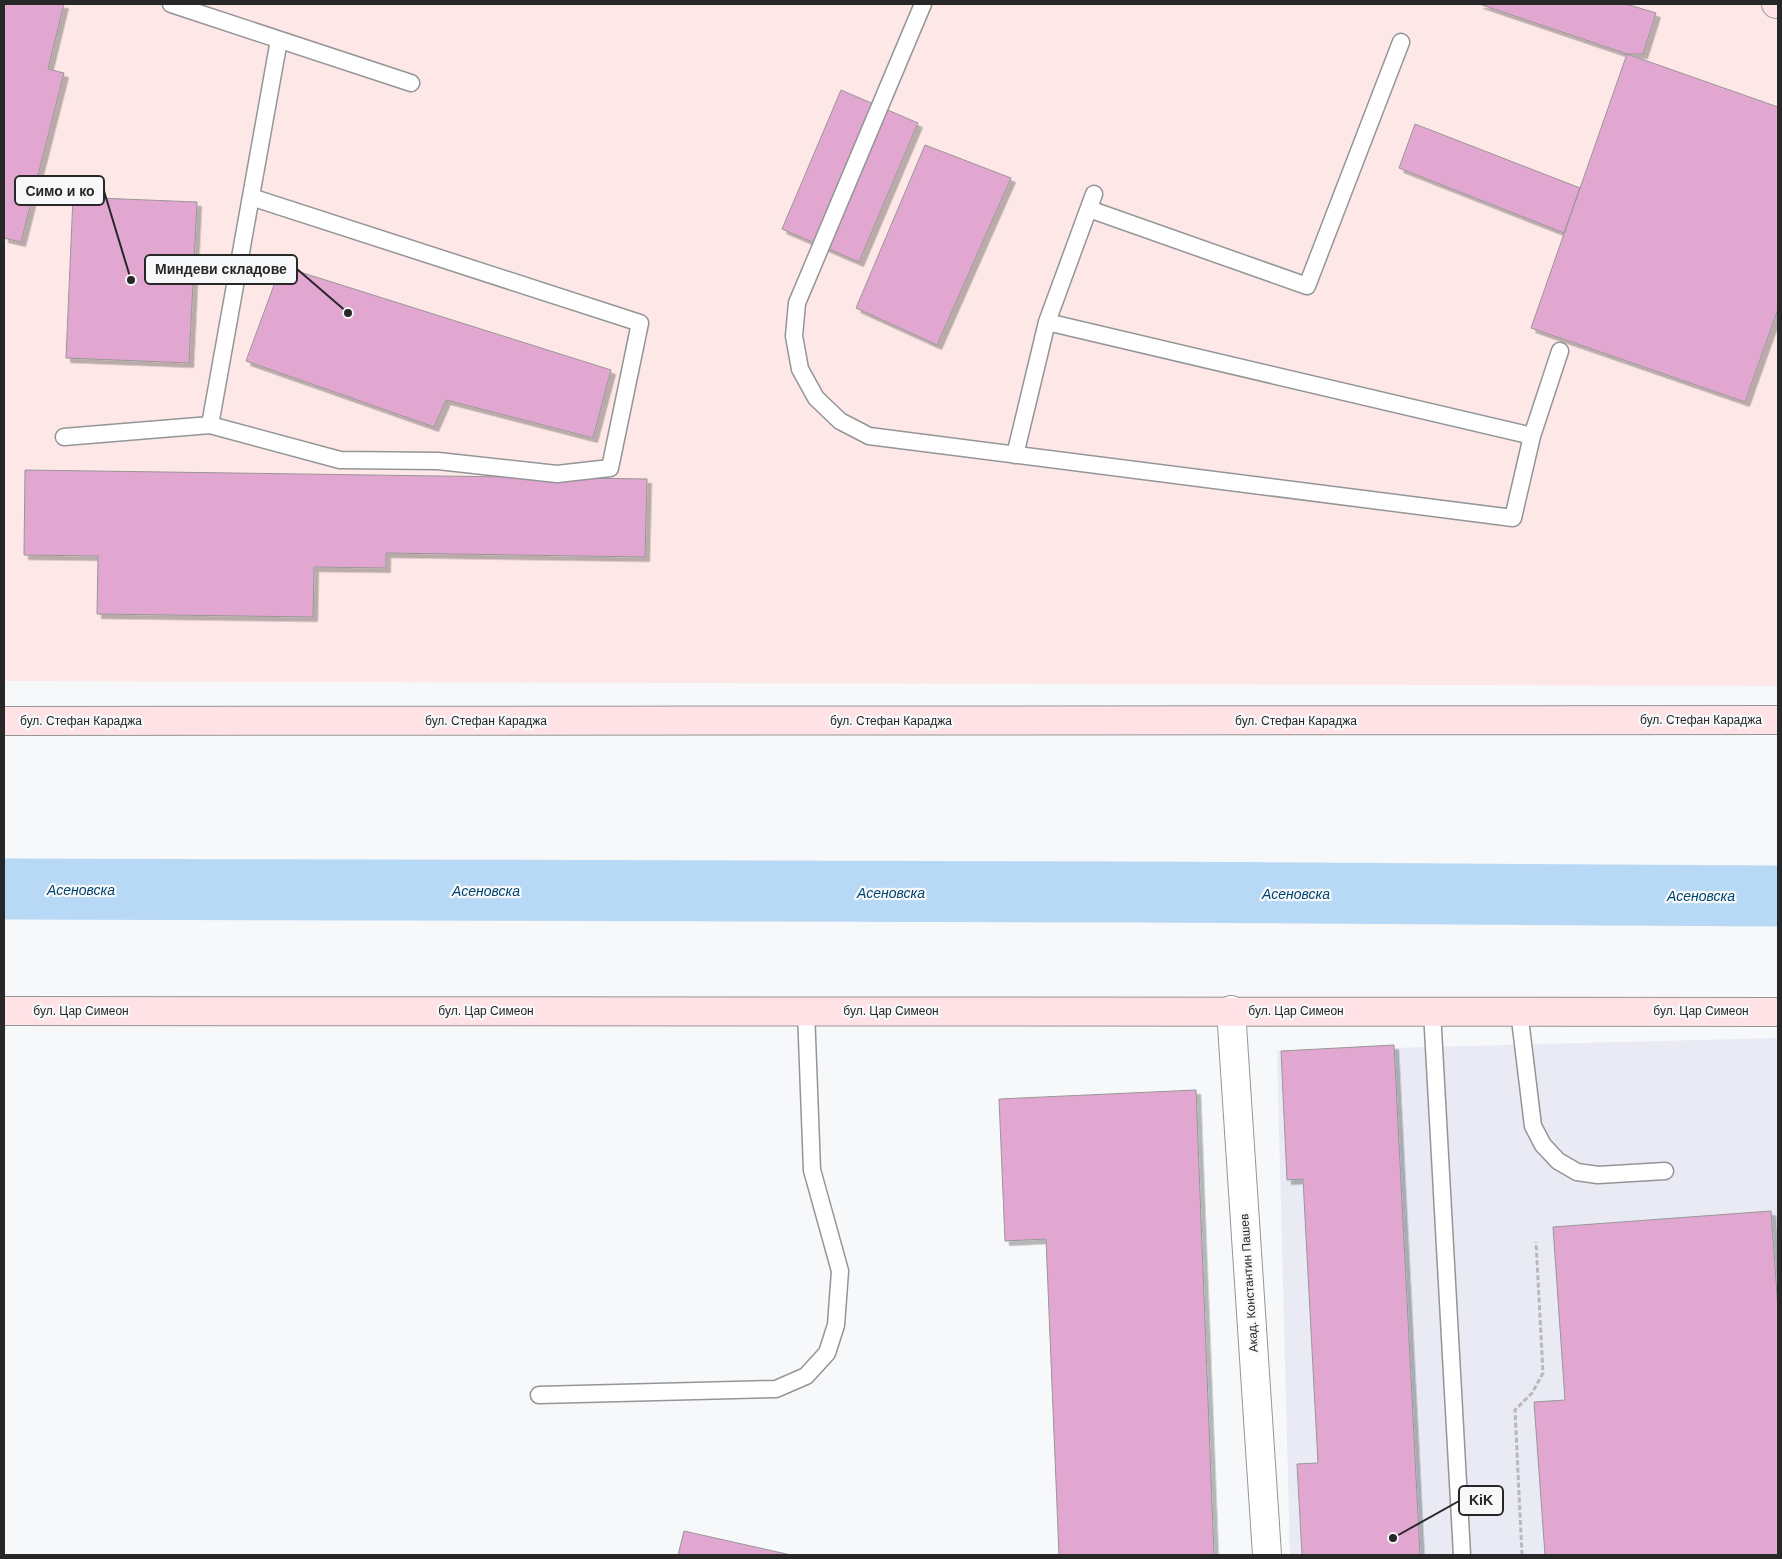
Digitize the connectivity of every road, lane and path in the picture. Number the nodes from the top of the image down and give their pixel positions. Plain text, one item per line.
1 (171, 4) edge
2 (923, 4) edge
3 (278, 40) junction
4 (1402, 42) dead end
5 (411, 83) dead end
6 (1094, 194) dead end
7 (251, 197) junction
8 (1089, 209) junction
9 (1047, 322) junction
10 (1560, 351) dead end
11 (210, 425) junction
12 (1532, 436) junction
13 (64, 437) dead end
14 (1015, 455) junction
15 (1778, 720) edge
16 (4, 721) edge
17 (1231, 1010) junction
18 (4, 1011) edge
19 (806, 1011) junction
20 (1432, 1011) junction
21 (1519, 1011) junction
22 (1778, 1012) edge
23 (1665, 1172) dead end
24 (1536, 1242) dead end
25 (539, 1395) dead end
26 (1268, 1555) edge
27 (1462, 1555) edge
28 (1522, 1555) edge

1 - 3 lane
2 - 14 lane
3 - 5 lane
3 - 7 lane
4 - 8 lane
6 - 8 lane
7 - 11 lane
7 - 11 lane
8 - 9 lane
9 - 12 lane
9 - 14 lane
10 - 12 lane
11 - 13 lane
12 - 14 lane
15 - 16 main road, бул. Стефан Караджа
17 - 19 main road, бул. Цар Симеон
17 - 20 main road, бул. Цар Симеон
17 - 26 street, Акад. Константин Пашев
18 - 19 main road, бул. Цар Симеон
19 - 25 lane
20 - 21 main road, бул. Цар Симеон
20 - 27 lane
21 - 22 main road, бул. Цар Симеон
21 - 23 lane
24 - 28 path

